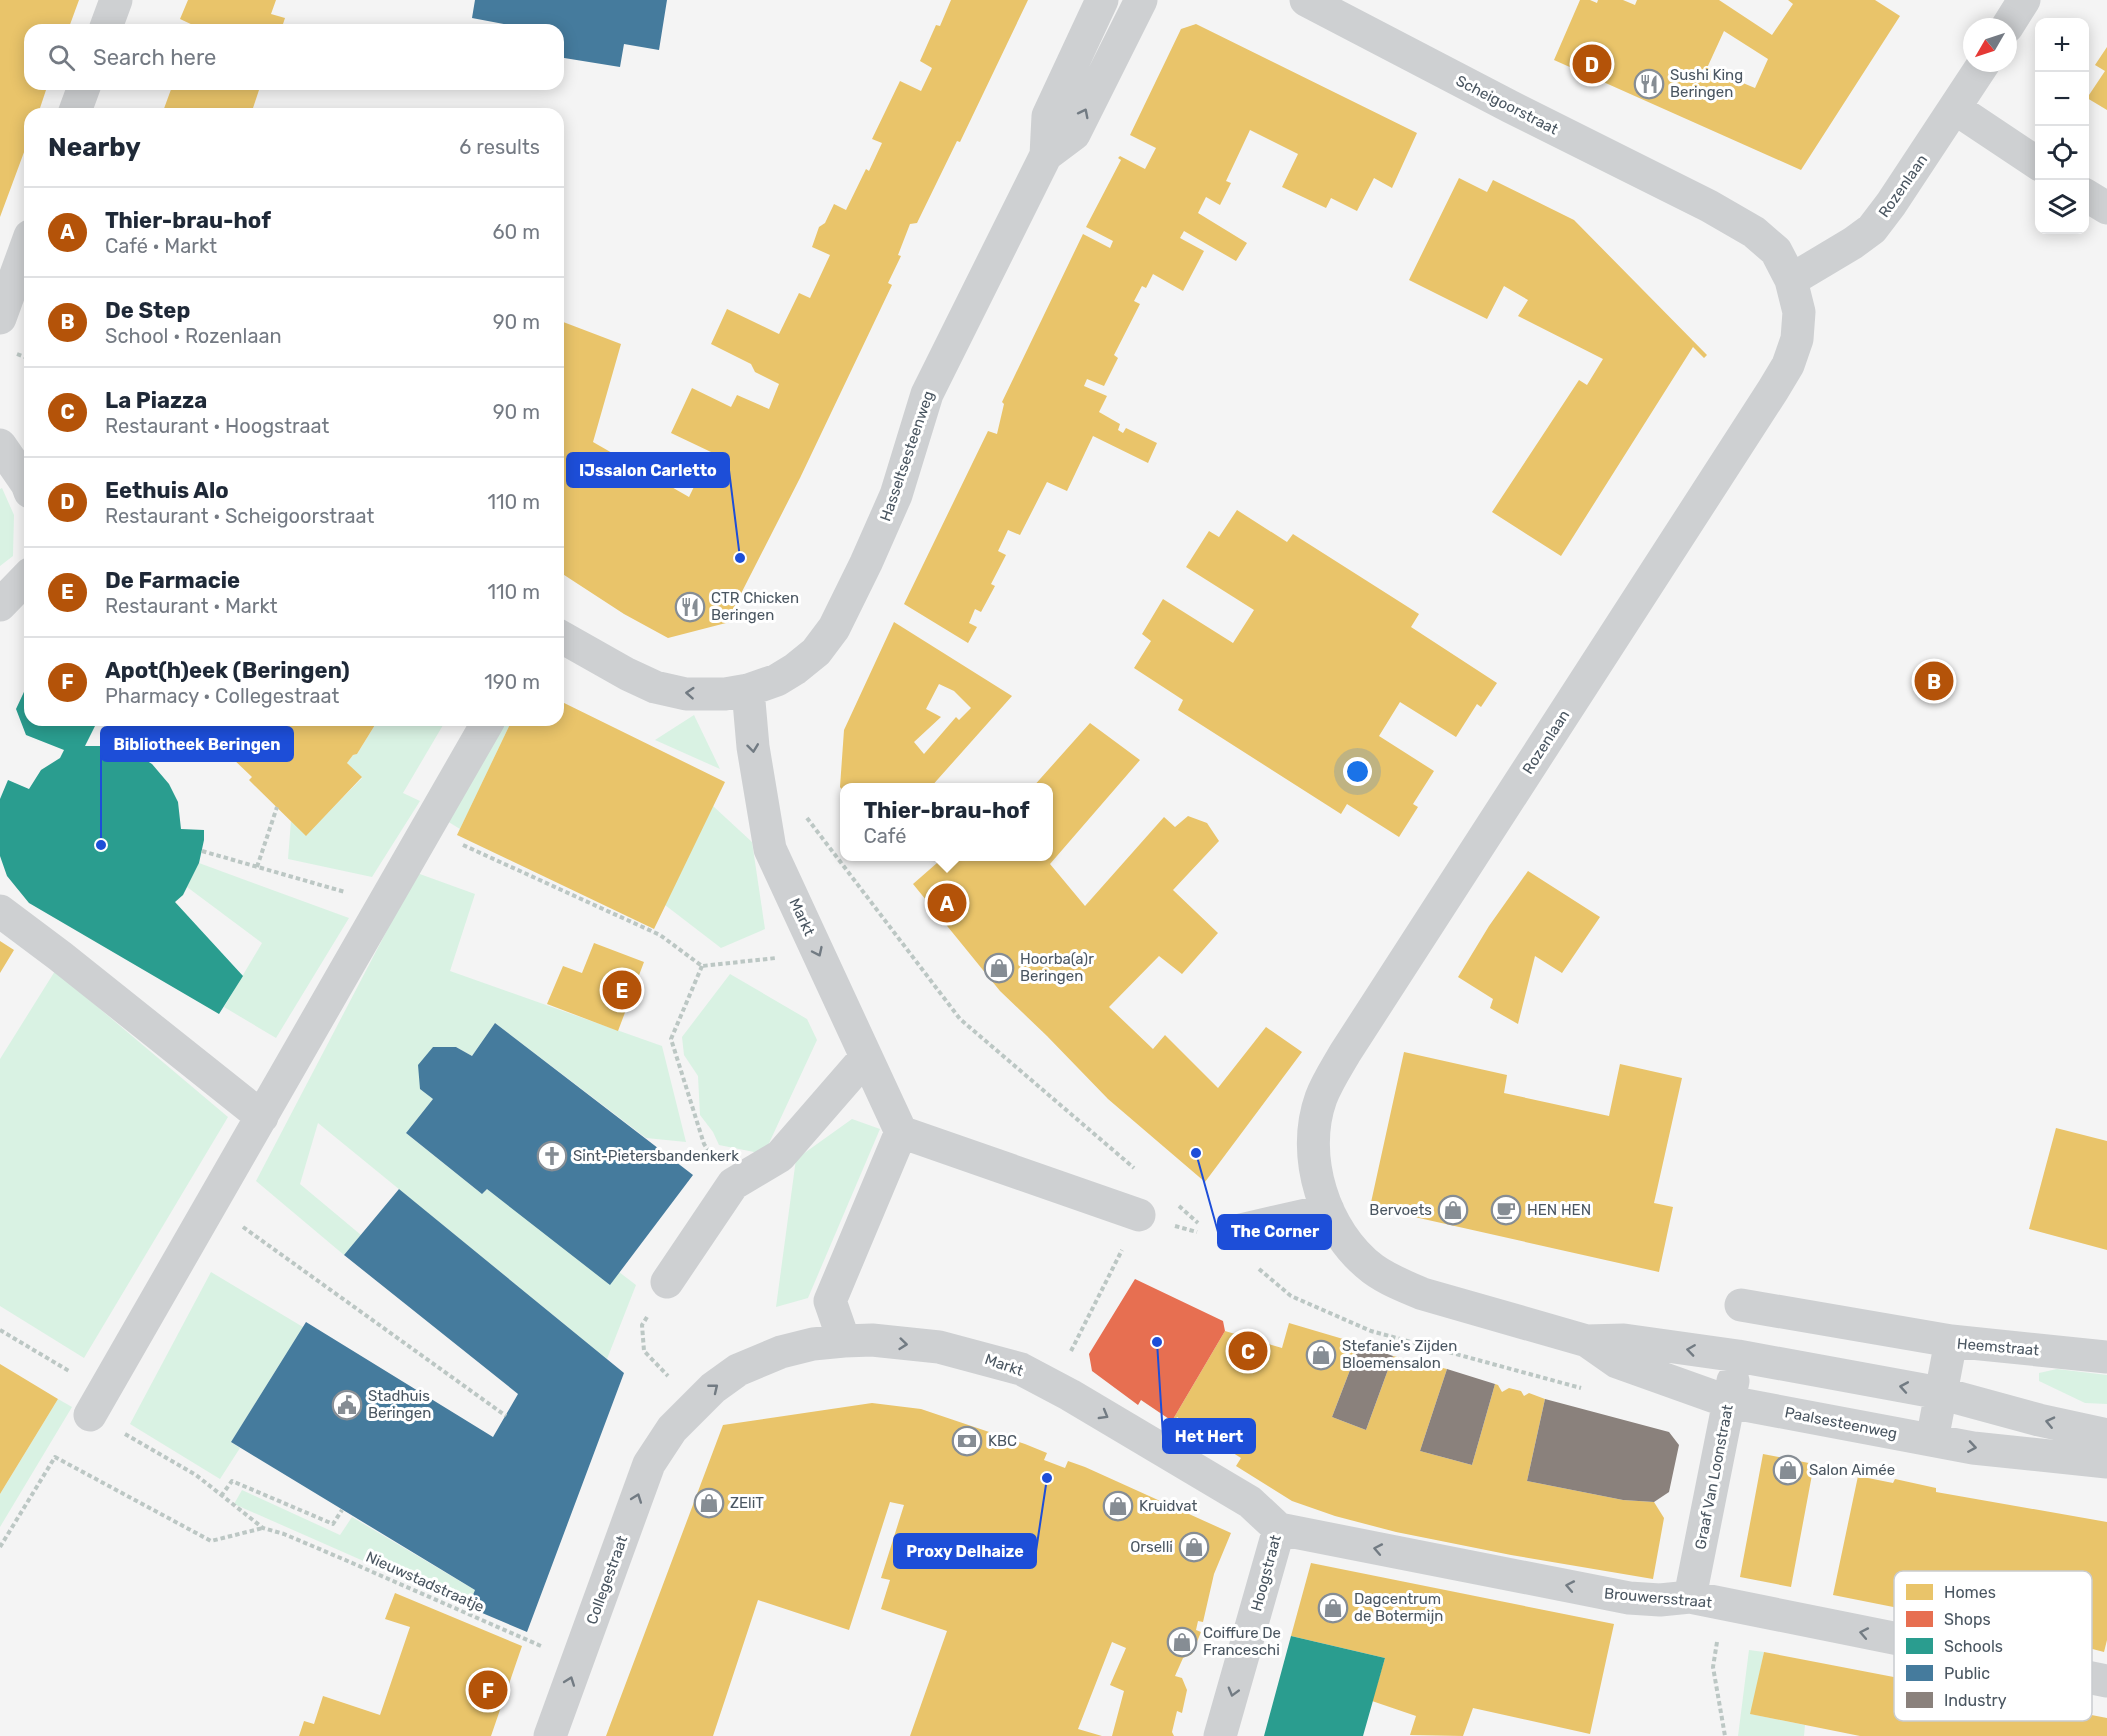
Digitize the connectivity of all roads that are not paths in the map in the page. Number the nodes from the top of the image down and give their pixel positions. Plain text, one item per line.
1 (116, 0) edge
2 (1102, 0) edge
3 (1141, 0) edge
4 (1306, 0) edge
5 (2024, 0) edge
6 (2013, 18) edge
7 (107, 24) edge
8 (1979, 72) edge
9 (83, 90) edge
10 (76, 108) edge
11 (1956, 109) junction
12 (1046, 155) junction
13 (2035, 162) edge
14 (2089, 197) edge
15 (1709, 206) joint
16 (2107, 208) edge
17 (24, 252) edge
18 (1791, 280) junction
19 (0, 318) edge
20 (0, 445) edge
21 (24, 480) edge
22 (24, 580) edge
23 (0, 605) edge
24 (564, 638) edge
25 (748, 690) junction
26 (486, 726) edge
27 (0, 911) edge
28 (866, 1057) junction
29 (262, 1118) junction
30 (901, 1132) junction
31 (1328, 1210) junction
32 (1139, 1215) road end
33 (1221, 1230) road end
34 (668, 1282) dead end
35 (1741, 1305) dead end
36 (844, 1341) junction
37 (1587, 1341) junction
38 (1951, 1341) junction
39 (1738, 1356) junction
40 (2107, 1357) edge
41 (1053, 1387) joint
42 (1941, 1393) junction
43 (1729, 1402) junction
44 (97, 1404) road end
45 (672, 1429) joint
46 (2107, 1435) edge
47 (1932, 1440) junction
48 (2107, 1462) edge
49 (1279, 1529) junction
50 (1690, 1598) junction
51 (1894, 1639) edge
52 (2092, 1678) edge
53 (2107, 1681) edge
54 (550, 1736) edge
55 (1220, 1736) edge

1 - 7 street
2 - 12 street, Hasseltsesteenweg
12 -> 3 street, Hasseltsesteenweg
4 - 15 street, Scheigoorstraat
5 - 6 street
8 - 11 street, Rozenlaan
9 - 10 street
11 - 13 street
11 - 18 street, Rozenlaan
12 - 25 street, Hasseltsesteenweg
14 - 16 street
15 - 18 street, Rozenlaan
17 - 19 street
18 - 31 street, Rozenlaan
20 - 21 street
22 - 23 street
25 -> 24 street, Hasseltsesteenweg
25 -> 28 street, Markt
26 - 29 street
27 - 29 street
28 - 30 street, Markt
28 - 34 street
29 - 44 street
30 - 32 street
30 - 36 street
31 - 33 street
31 - 37 street, Paalsesteenweg
35 - 38 street
36 -> 41 street, Markt
45 -> 36 street, Markt
39 -> 37 street, Paalsesteenweg
37 - 43 street, Paalsesteenweg
38 - 40 street, Heemstraat
38 - 42 street, Heemstraat
42 -> 39 street, Paalsesteenweg
39 - 43 street, Graaf Van Loonstraat
41 -> 49 street, Hoogstraat
46 -> 42 street, Paalsesteenweg
42 - 47 street, Heemstraat
43 - 47 street, Paalsesteenweg
43 - 50 street, Graaf Van Loonstraat
54 -> 45 street, Collegestraat
47 -> 48 street, Paalsesteenweg
50 -> 49 street, Brouwersstraat
49 -> 55 street, Hoogstraat
51 -> 50 street, Brouwersstraat
53 -> 52 street, Brouwersstraat

